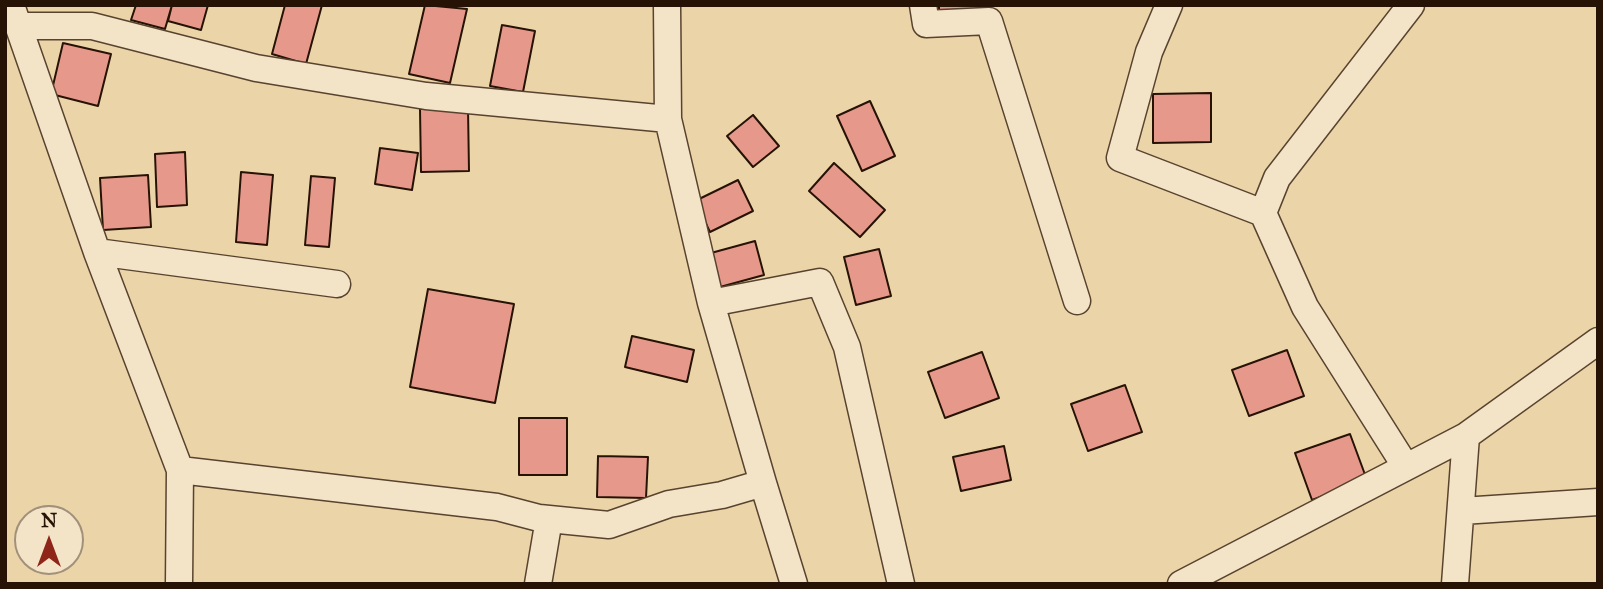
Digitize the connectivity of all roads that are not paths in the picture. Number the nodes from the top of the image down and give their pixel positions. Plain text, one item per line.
1 (667, 5) edge
2 (923, 5) edge
3 (1169, 5) edge
4 (1411, 5) edge
5 (15, 16) edge
6 (668, 119) junction
7 (1262, 213) junction
8 (97, 252) junction
9 (337, 284) dead end
10 (1077, 301) dead end
11 (711, 303) junction
12 (1598, 341) edge
13 (1466, 436) junction
14 (1406, 467) junction
15 (180, 470) junction
16 (763, 483) junction
17 (1598, 502) edge
18 (1462, 511) junction
19 (549, 519) junction
20 (1221, 574) edge
21 (179, 584) edge
22 (538, 584) edge
23 (794, 584) edge
24 (901, 584) edge
25 (1181, 584) edge
26 (1455, 584) edge

1 - 6 street
2 - 10 street
3 - 7 street
4 - 7 street
5 - 6 street
5 - 8 street
6 - 11 street
7 - 14 street
8 - 9 street
8 - 15 street
11 - 16 street
11 - 24 street
12 - 13 street
13 - 14 street
13 - 18 street
14 - 20 street
15 - 19 street
15 - 21 street
16 - 19 street
16 - 23 street
17 - 18 street
18 - 26 street
19 - 22 street
20 - 25 street

